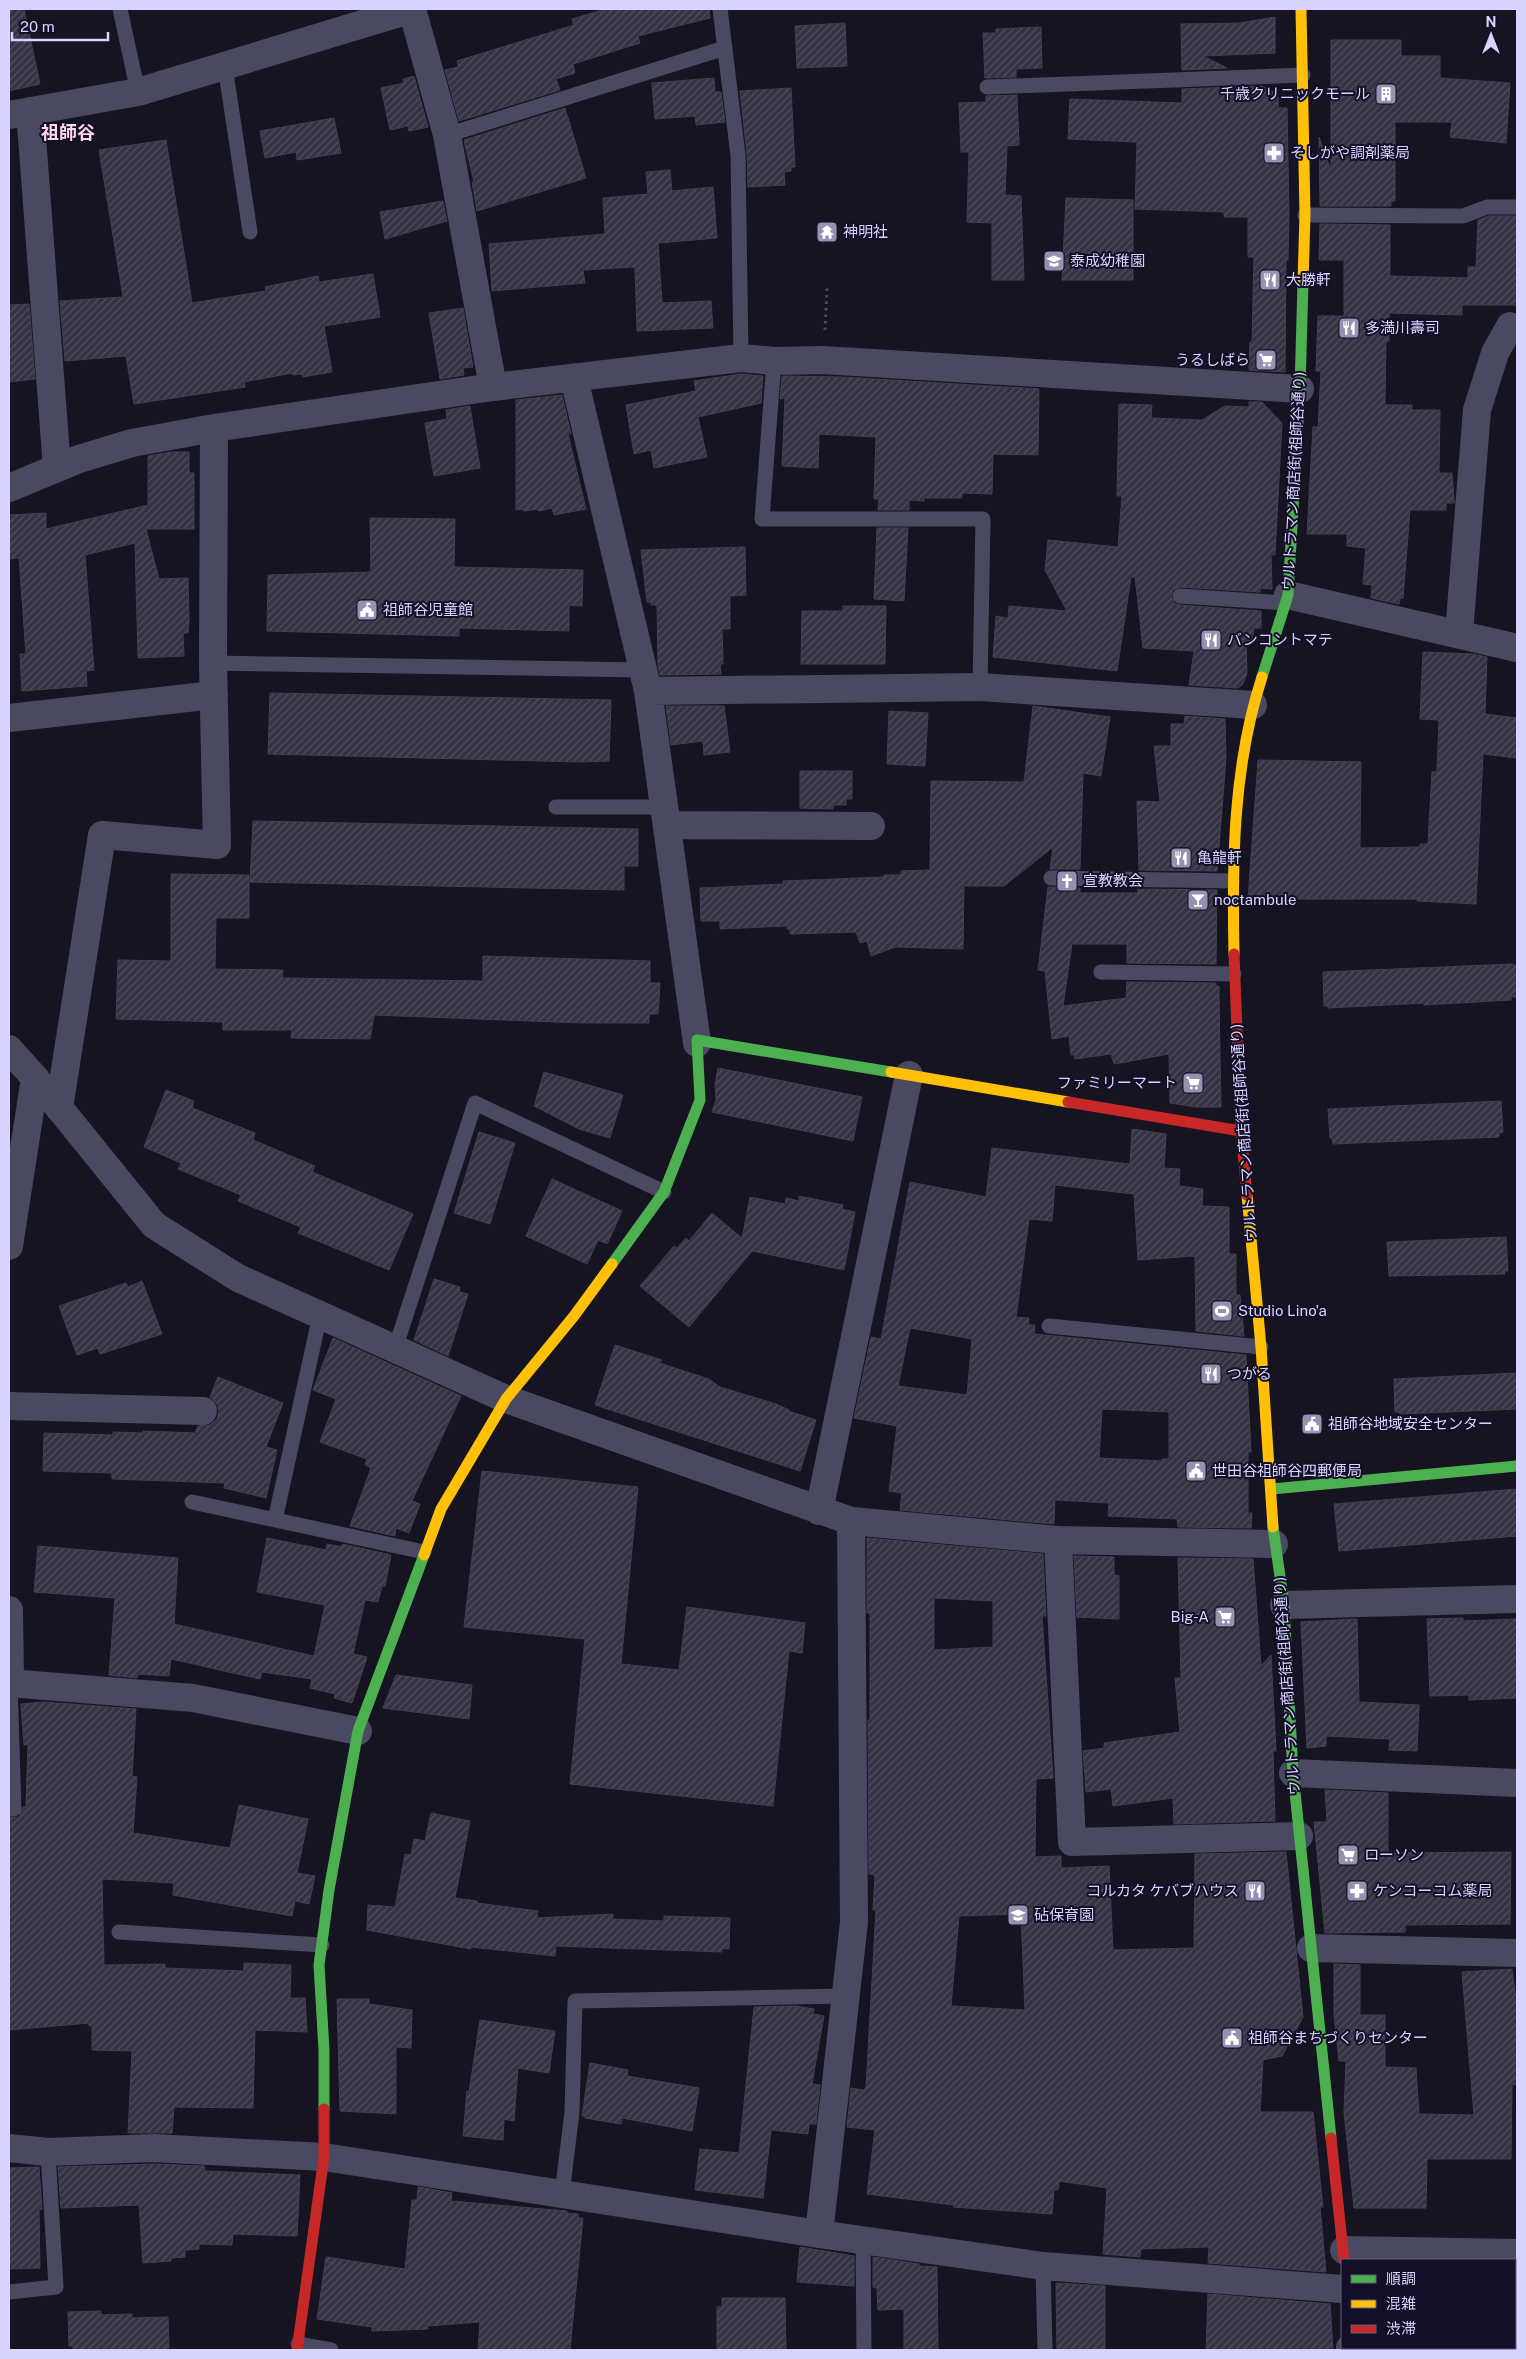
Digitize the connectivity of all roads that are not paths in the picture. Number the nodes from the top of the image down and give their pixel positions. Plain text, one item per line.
1 (120, 9) edge
2 (412, 9) edge
3 (720, 9) edge
4 (1301, 9) edge
5 (725, 48) junction
6 (225, 66) junction
7 (1303, 75) junction
8 (987, 87) dead end
9 (138, 92) junction
10 (19, 113) edge
11 (447, 135) junction
12 (1517, 206) edge
13 (1305, 214) junction
14 (250, 232) dead end
15 (1514, 326) edge
16 (741, 358) junction
17 (774, 361) junction
18 (574, 378) junction
19 (493, 387) junction
20 (1300, 389) junction
21 (214, 428) junction
22 (57, 468) junction
23 (9, 488) edge
24 (1180, 596) dead end
25 (1287, 599) junction
26 (1459, 633) junction
27 (1517, 648) edge
28 (213, 663) junction
29 (645, 681) junction
30 (980, 687) junction
31 (214, 695) junction
32 (1253, 705) junction
33 (9, 718) edge
34 (556, 807) dead end
35 (666, 816) junction
36 (871, 826) dead end
37 (1051, 878) dead end
38 (1232, 881) junction
39 (1101, 972) dead end
40 (1234, 974) junction
41 (697, 1042) junction
42 (9, 1049) edge
43 (909, 1075) junction
44 (35, 1078) junction
45 (59, 1108) junction
46 (1241, 1131) junction
47 (664, 1192) junction
48 (9, 1246) edge
49 (320, 1315) junction
50 (1049, 1326) dead end
51 (1261, 1347) junction
52 (395, 1349) junction
53 (506, 1398) junction
54 (9, 1406) edge
55 (203, 1411) dead end
56 (1517, 1466) edge
57 (1272, 1489) junction
58 (192, 1502) dead end
59 (819, 1511) junction
60 (275, 1520) junction
61 (852, 1521) junction
62 (1058, 1540) junction
63 (1274, 1544) junction
64 (424, 1552) junction
65 (1517, 1599) edge
66 (1284, 1605) junction
67 (9, 1610) edge
68 (10, 1683) edge
69 (358, 1731) junction
70 (1293, 1773) junction
71 (1517, 1784) edge
72 (9, 1809) edge
73 (1299, 1836) junction
74 (119, 1932) dead end
75 (322, 1944) junction
76 (1312, 1948) junction
77 (1517, 1952) edge
78 (846, 1996) junction
79 (9, 2148) edge
80 (48, 2152) junction
81 (324, 2157) junction
82 (562, 2194) junction
83 (819, 2234) junction
84 (863, 2240) junction
85 (1517, 2253) edge
86 (1344, 2255) edge
87 (1043, 2266) junction
88 (1341, 2289) edge
89 (9, 2292) edge
90 (298, 2347) edge
91 (331, 2350) edge
92 (864, 2350) edge
93 (1045, 2350) edge

1 - 9 lane
2 - 6 street
2 - 11 street
3 - 5 lane
4 - 7 street, ウルトラマン商店街(祖師谷通り)
5 - 11 lane
5 - 16 lane
6 - 9 street
6 - 14 lane
7 - 8 lane
7 - 13 street, ウルトラマン商店街(祖師谷通り)
9 - 10 street
10 - 22 street
11 - 19 street
12 - 13 lane
13 - 20 street, ウルトラマン商店街(祖師谷通り)
15 - 26 street
16 - 17 street
16 - 18 street
17 - 20 street
17 - 30 lane
18 - 19 street
18 - 29 street
19 - 21 street
20 - 25 street, ウルトラマン商店街(祖師谷通り)
21 - 22 street
21 - 28 street
22 - 23 street
24 - 25 lane
25 - 26 street
25 - 32 street, ウルトラマン商店街(祖師谷通り)
26 - 27 street
28 - 29 lane
28 - 31 street
29 - 30 street
29 - 35 street
30 - 32 street
31 - 33 street
31 - 45 street
32 - 38 street, ウルトラマン商店街(祖師谷通り)
34 - 35 lane
35 - 36 street
35 - 41 street
37 - 38 lane
38 - 40 street, ウルトラマン商店街(祖師谷通り)
39 - 40 lane
40 - 46 street, ウルトラマン商店街(祖師谷通り)
41 - 43 street
41 - 47 street
42 - 44 street
43 - 46 street
43 - 59 street
44 - 45 street
44 - 48 street
45 - 49 street
46 - 51 street, ウルトラマン商店街(祖師谷通り)
47 - 52 lane
47 - 53 street
49 - 52 street
49 - 60 lane
50 - 51 lane
51 - 57 street, ウルトラマン商店街(祖師谷通り)
52 - 53 street
53 - 59 street
53 - 64 street
54 - 55 street
56 - 57 street
57 - 63 street, ウルトラマン商店街(祖師谷通り)
58 - 60 lane
59 - 61 street
60 - 64 lane
61 - 62 street
61 - 78 street
62 - 63 street
62 - 73 street
63 - 66 street, ウルトラマン商店街(祖師谷通り)
64 - 69 street
65 - 66 street
66 - 70 street, ウルトラマン商店街(祖師谷通り)
67 - 68 street
68 - 69 street
68 - 72 lane
69 - 75 street
70 - 71 street
70 - 73 street, ウルトラマン商店街(祖師谷通り)
73 - 76 street, ウルトラマン商店街(祖師谷通り)
74 - 75 lane
75 - 81 street
76 - 77 street
76 - 86 street, ウルトラマン商店街(祖師谷通り)
78 - 82 lane
78 - 83 street
79 - 80 street
80 - 81 street
80 - 89 lane
81 - 82 street
81 - 90 street
82 - 83 street
83 - 84 street
84 - 87 street
84 - 92 lane
85 - 86 street
87 - 88 street
87 - 93 lane
90 - 91 lane

